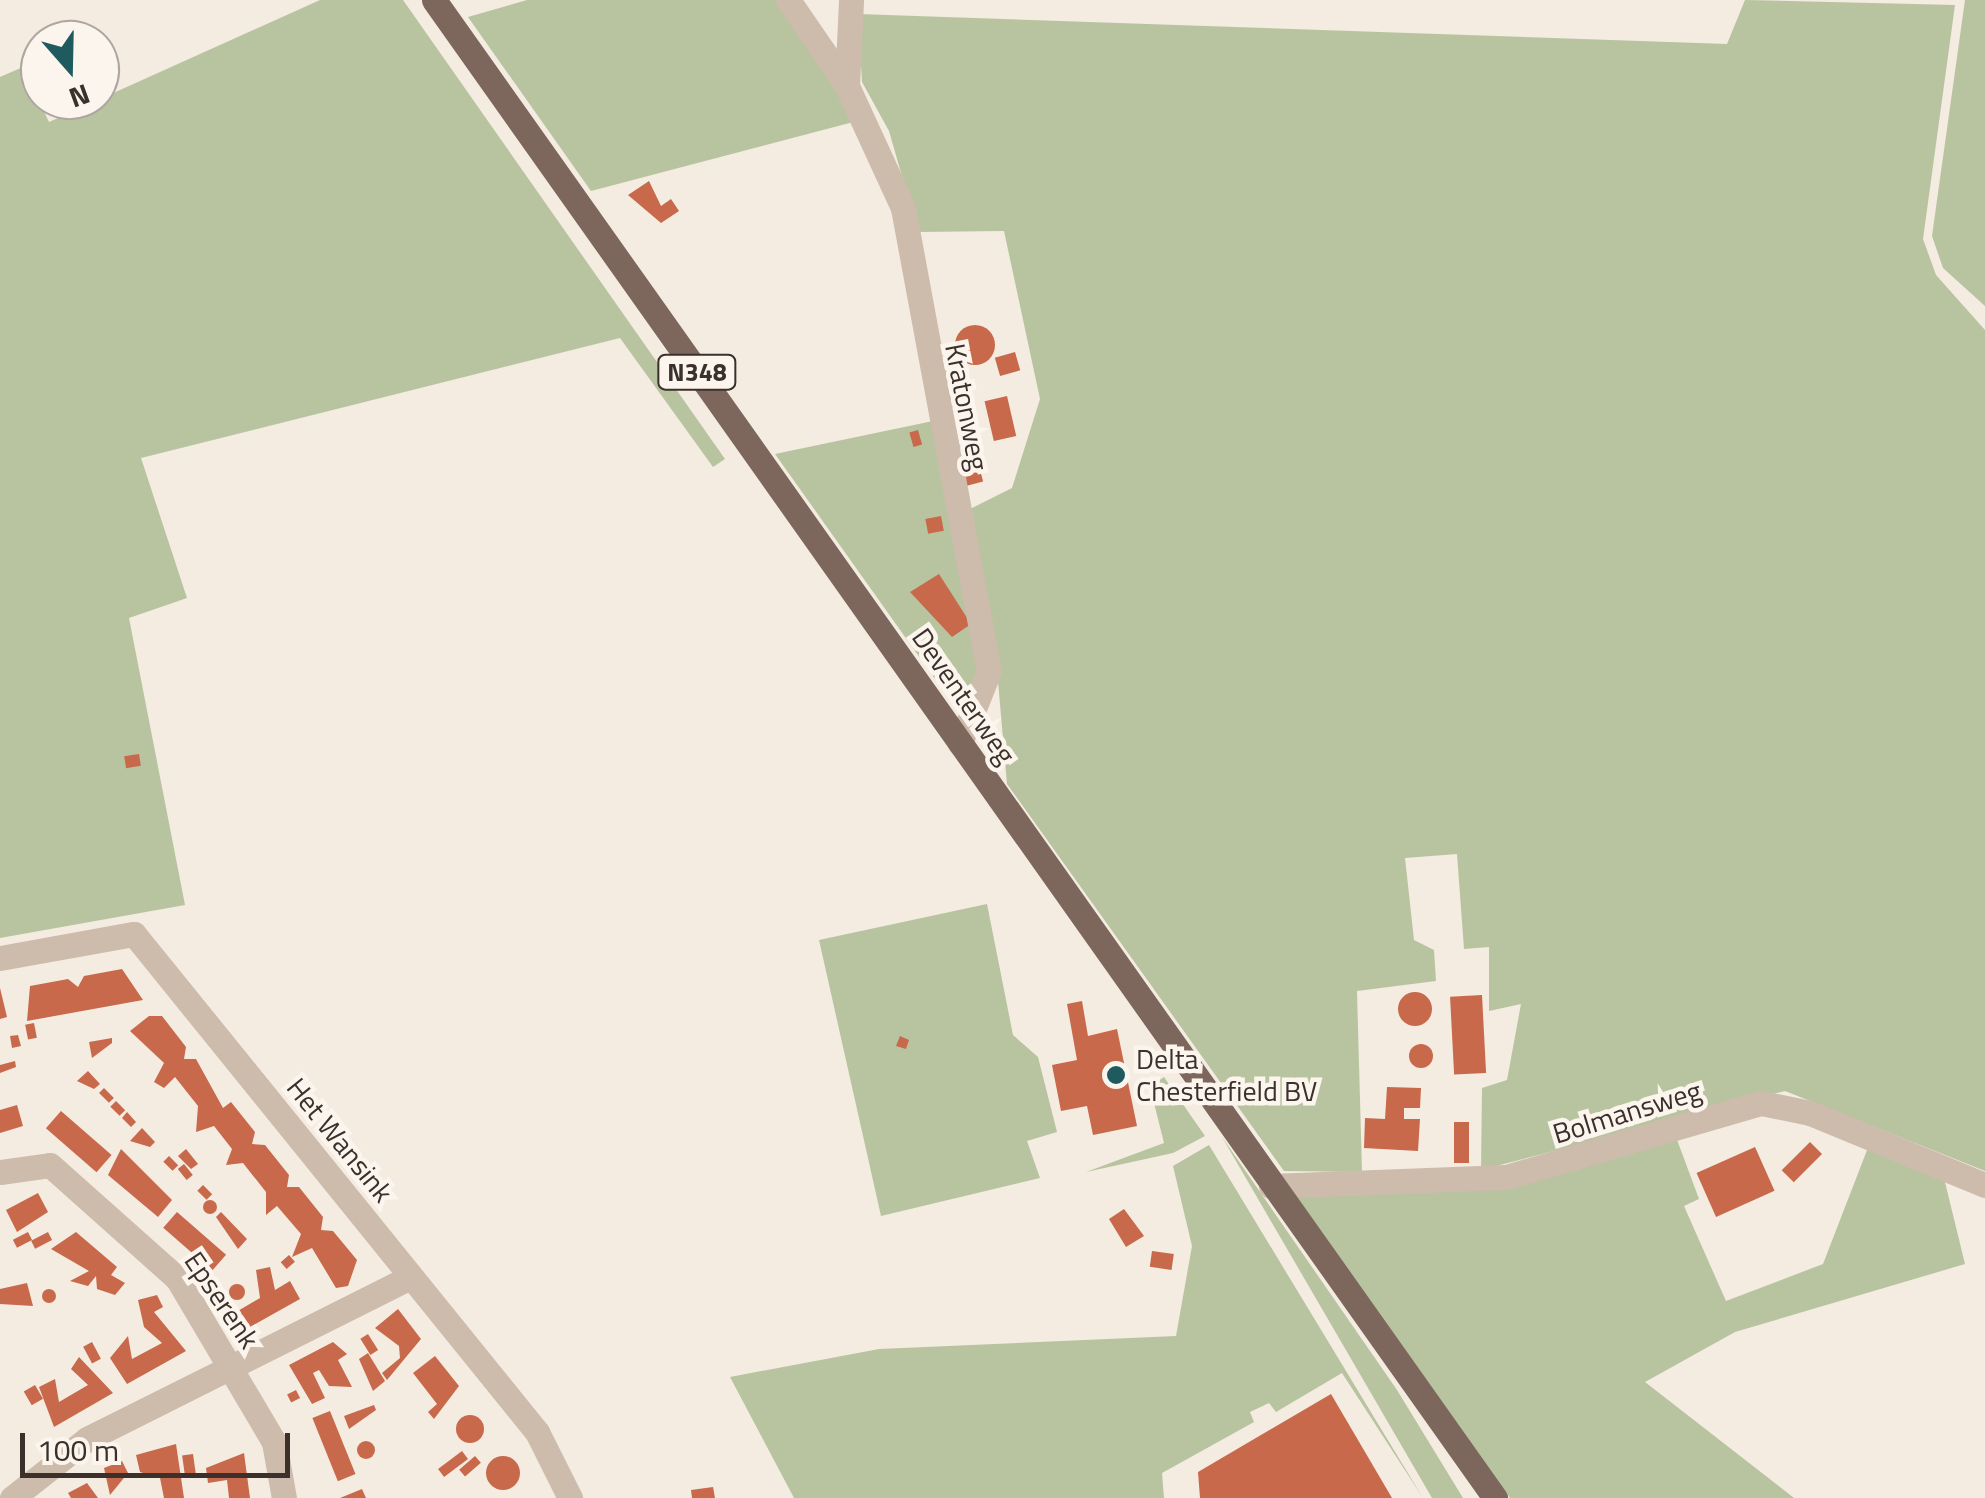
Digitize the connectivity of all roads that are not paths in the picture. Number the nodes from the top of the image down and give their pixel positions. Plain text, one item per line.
1 (434, 0) edge
2 (788, 0) edge
3 (850, 0) edge
4 (846, 86) junction
5 (960, 744) junction
6 (0, 958) edge
7 (0, 1172) edge
8 (1985, 1185) edge
9 (1271, 1186) junction
10 (410, 1277) junction
11 (232, 1368) junction
12 (1439, 1431) junction
13 (12, 1498) edge
14 (284, 1498) edge
15 (570, 1498) edge
16 (1476, 1498) edge
17 (1495, 1498) edge

1 - 5 main road, Deventerweg / N348
2 - 4 street, Kratonweg
3 - 4 street, Kratonweg
4 - 5 street, Kratonweg
5 - 9 main road, Deventerweg / N348
6 - 10 street, Het Wansink
7 - 11 street, Epserenk
8 - 9 street, Bolmansweg
9 - 12 main road, Deventerweg / N348
10 - 11 street
10 - 15 street, Het Wansink
11 - 13 street
11 - 14 street, Epserenk
12 - 16 main road, Deventerweg / N348
12 - 17 main road, Deventerweg / N348

